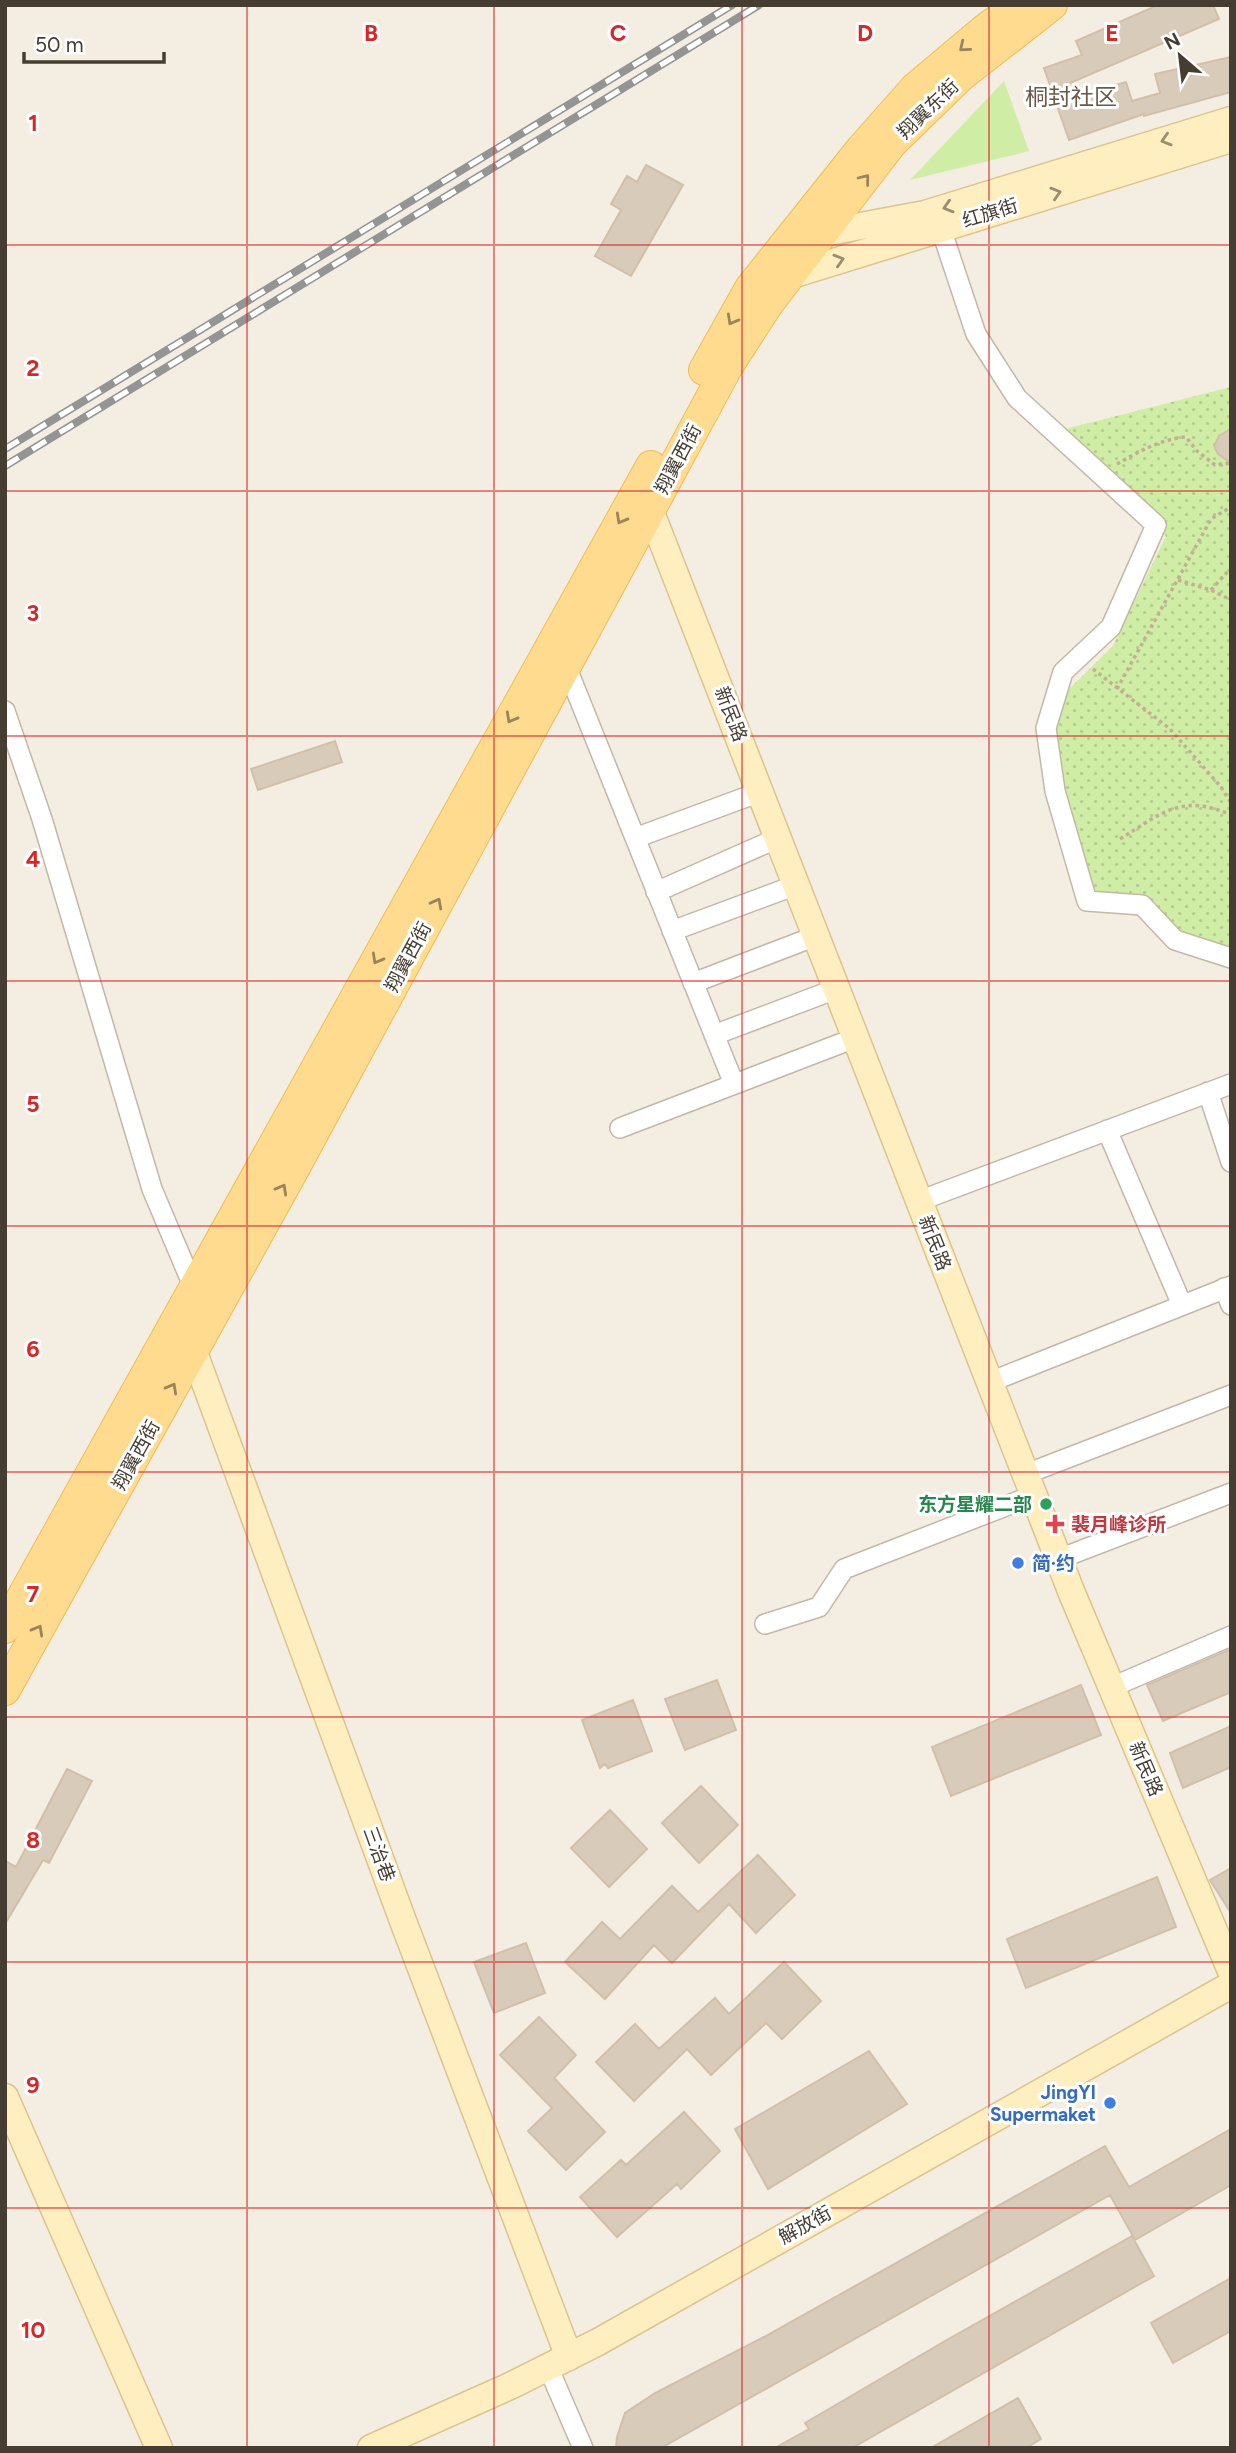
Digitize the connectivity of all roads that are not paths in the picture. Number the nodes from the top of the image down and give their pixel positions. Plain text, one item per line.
1 (1018, 5) edge
2 (1052, 5) edge
3 (1228, 132) edge
4 (812, 229) junction
5 (941, 229) junction
6 (790, 275) junction
7 (750, 288) junction
8 (650, 510) junction
9 (566, 666) junction
10 (5, 711) edge
11 (761, 792) junction
12 (635, 838) junction
13 (778, 838) junction
14 (796, 885) junction
15 (656, 892) junction
16 (672, 932) junction
17 (816, 936) junction
18 (1231, 958) edge
19 (693, 983) junction
20 (836, 989) junction
21 (714, 1035) junction
22 (855, 1038) junction
23 (734, 1084) junction
24 (1231, 1084) edge
25 (1208, 1092) junction
26 (620, 1128) dead end
27 (1107, 1130) junction
28 (1231, 1162) edge
29 (919, 1200) junction
30 (194, 1288) junction
31 (1228, 1293) edge
32 (1182, 1305) junction
33 (193, 1350) junction
34 (990, 1382) junction
35 (1231, 1395) edge
36 (1030, 1485) junction
37 (1231, 1493) edge
38 (1059, 1559) junction
39 (765, 1624) dead end
40 (5, 1628) edge
41 (1231, 1636) edge
42 (1112, 1687) junction
43 (5, 1690) edge
44 (1231, 1971) edge
45 (1231, 1985) edge
46 (1231, 2003) edge
47 (5, 2097) edge
48 (557, 2368) junction
49 (159, 2448) edge
50 (371, 2448) edge
51 (407, 2448) edge
52 (583, 2448) edge

1 -> 4 main road, 翔翼东街
4 -> 2 main road, 翔翼东街
3 -> 4 street, 红旗街
5 -> 3 street, 红旗街
4 - 6 main road, 翔翼西街
4 - 7 main road, 翔翼西街
6 -> 5 street, 红旗街
5 - 18 street
6 - 7 street, 红旗街
6 - 8 main road, 翔翼西街
7 -> 30 main road, 翔翼西街
8 - 9 main road, 翔翼西街
8 - 11 street, 新民路
9 - 12 street
33 -> 9 main road, 翔翼西街
10 - 30 street
11 - 12 street
11 - 13 street, 新民路
12 - 15 street
13 - 14 street, 新民路
13 - 15 street
14 - 16 street
14 - 17 street, 新民路
15 - 16 street
16 - 19 street
17 - 19 street
17 - 20 street, 新民路
19 - 21 street
20 - 21 street
20 - 22 street, 新民路
21 - 23 street
22 - 23 street
22 - 29 street, 新民路
23 - 26 street
24 - 25 street
25 - 27 street
25 - 28 street
27 - 29 street
27 - 32 street
29 - 34 street, 新民路
30 - 40 main road, 翔翼西街
31 - 32 street
32 - 34 street
43 -> 33 main road, 翔翼西街
33 - 48 street, 三治巷
34 - 36 street, 新民路
35 - 36 street
36 - 38 street, 新民路
36 - 39 street
37 - 38 street
38 - 42 street, 新民路
41 - 42 street
42 - 44 street, 新民路
45 - 48 street, 解放街
46 - 48 street
47 - 49 street
48 - 50 street, 解放街
48 - 51 street
48 - 52 street

